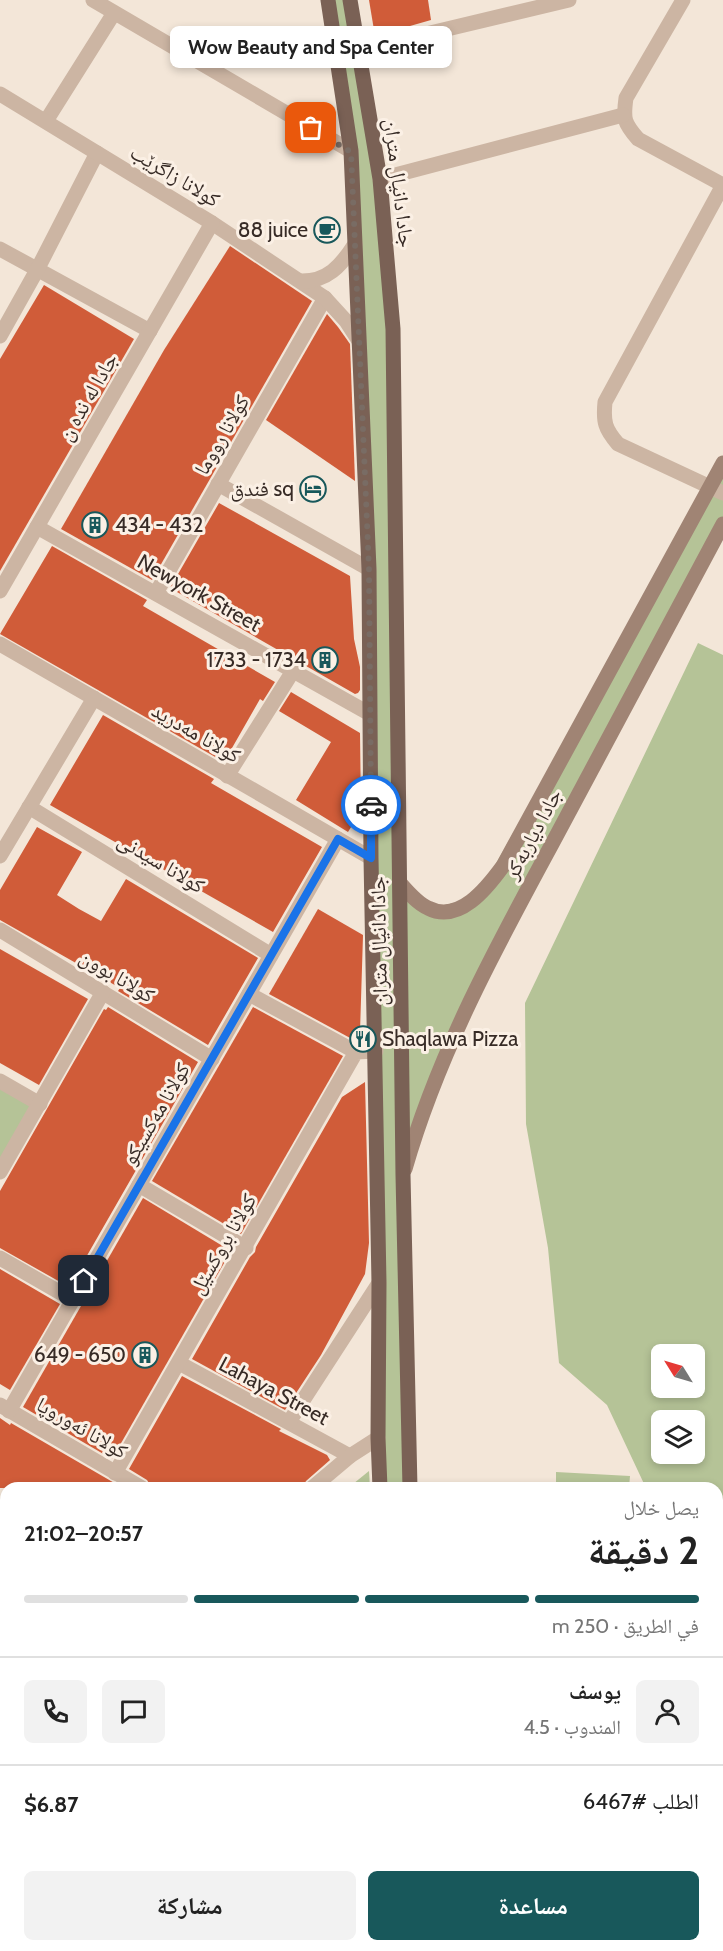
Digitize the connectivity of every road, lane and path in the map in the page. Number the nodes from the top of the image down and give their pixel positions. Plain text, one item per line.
1 (93, 0) edge
2 (328, 0) edge
3 (350, 0) edge
4 (568, 0) edge
5 (682, 0) edge
6 (114, 13) junction
7 (359, 50) junction
8 (0, 94) edge
9 (623, 116) junction
10 (46, 121) junction
11 (351, 152) junction
12 (97, 153) junction
13 (380, 179) junction
14 (723, 185) edge
15 (212, 223) junction
16 (355, 244) junction
17 (0, 249) edge
18 (37, 270) junction
19 (300, 281) junction
20 (325, 298) junction
21 (150, 331) junction
22 (0, 336) edge
23 (359, 341) junction
24 (723, 463) edge
25 (218, 484) junction
26 (717, 490) edge
27 (723, 524) edge
28 (38, 527) junction
29 (369, 569) junction
30 (1, 586) edge
31 (156, 593) junction
32 (0, 644) edge
33 (293, 671) junction
34 (94, 699) junction
35 (370, 714) junction
36 (227, 776) junction
37 (29, 807) junction
38 (338, 839) junction
39 (0, 856) edge
40 (371, 858) junction
41 (400, 884) junction
42 (0, 930) edge
43 (271, 955) junction
44 (103, 992) junction
45 (249, 994) junction
46 (376, 1051) junction
47 (356, 1052) junction
48 (212, 1059) junction
49 (0, 1081) edge
50 (40, 1104) junction
51 (0, 1172) edge
52 (403, 1175) junction
53 (139, 1185) junction
54 (246, 1248) junction
55 (0, 1258) edge
56 (379, 1283) junction
57 (73, 1300) junction
58 (179, 1363) junction
59 (5, 1408) edge
60 (289, 1422) junction
61 (378, 1438) junction
62 (350, 1456) junction
63 (116, 1473) junction
64 (132, 1482) edge
65 (319, 1482) edge
66 (380, 1482) edge
67 (410, 1482) edge

1 - 6 street
2 - 11 main road, جادا دانيال متران
3 - 7 main road, جادا دانيال متران
4 - 7 street
5 - 9 street
6 - 10 street
6 - 11 street
7 - 13 main road, جادا دانيال متران
8 - 10 street, كولانا زاگرێب
9 - 13 street
9 - 14 street
10 - 12 street, كولانا زاگرێب
11 - 16 main road, جادا دانيال متران
12 - 15 street, كولانا زاگرێب
12 - 18 street
13 - 41 main road, جادا دانيال متران
14 - 26 street
15 - 19 street, كولانا زاگرێب
15 - 21 street, جادا له نده ن
16 - 19 street
16 - 23 main road, جادا دانيال متران
17 - 18 street
18 - 21 street
18 - 22 street
19 - 20 street, كولانا زاگرێب
20 - 23 street, كولانا زاگرێب
20 - 25 street, كولانا رووما
21 - 28 street, جادا له نده ن
23 - 29 main road, جادا دانيال متران
24 - 26 main road, جادا دیاربه‌كر
25 - 29 street
25 - 31 street, كولانا رووما
26 - 41 main road, جادا دیاربه‌كر
27 - 52 main road, جادا دیاربه‌كر
28 - 30 street, جادا له نده ن
28 - 31 street, Newyork Street
29 - 35 main road, جادا دانيال متران
31 - 33 street, Newyork Street
32 - 34 street, كولانا مه‌درید
33 - 35 street, Newyork Street
33 - 36 street
34 - 36 street, كولانا مه‌درید
34 - 37 street
35 - 40 main road, جادا دانيال متران
36 - 38 street, كولانا مه‌درید
37 - 39 street
37 - 43 street, كولانا سيدنى
38 - 40 street, كولانا مه‌درید
38 - 43 street, كولانا مەکسیکو
40 - 46 main road, جادا دانيال متران
41 - 52 main road, جادا دانيال متران
42 - 44 street, كولانا بوون
43 - 45 street, كولانا مەکسیکو
44 - 48 street, كولانا بوون
44 - 50 street
45 - 47 street
45 - 48 street, كولانا مەکسیکو
46 - 47 street
46 - 56 main road, جادا دانيال متران
47 - 54 street, كولانا بروکسێل
48 - 53 street, كولانا مەکسیکو
49 - 50 street
50 - 51 street
52 - 67 main road, جادا دانيال متران
53 - 54 street
53 - 57 street, كولانا مەکسیکو
54 - 58 street, كولانا بروکسێل
55 - 57 street
56 - 60 street
56 - 61 main road, جادا دانيال متران
57 - 59 street, كولانا مەکسیکو
58 - 60 street, Lahaya Street
58 - 63 street, كولانا بروکسێل
59 - 63 street, كولانا ئه‌وروپا
60 - 62 street, Lahaya Street
61 - 62 street
61 - 66 main road, جادا دانيال متران
62 - 65 street
63 - 64 street, كولانا ئه‌وروپا

